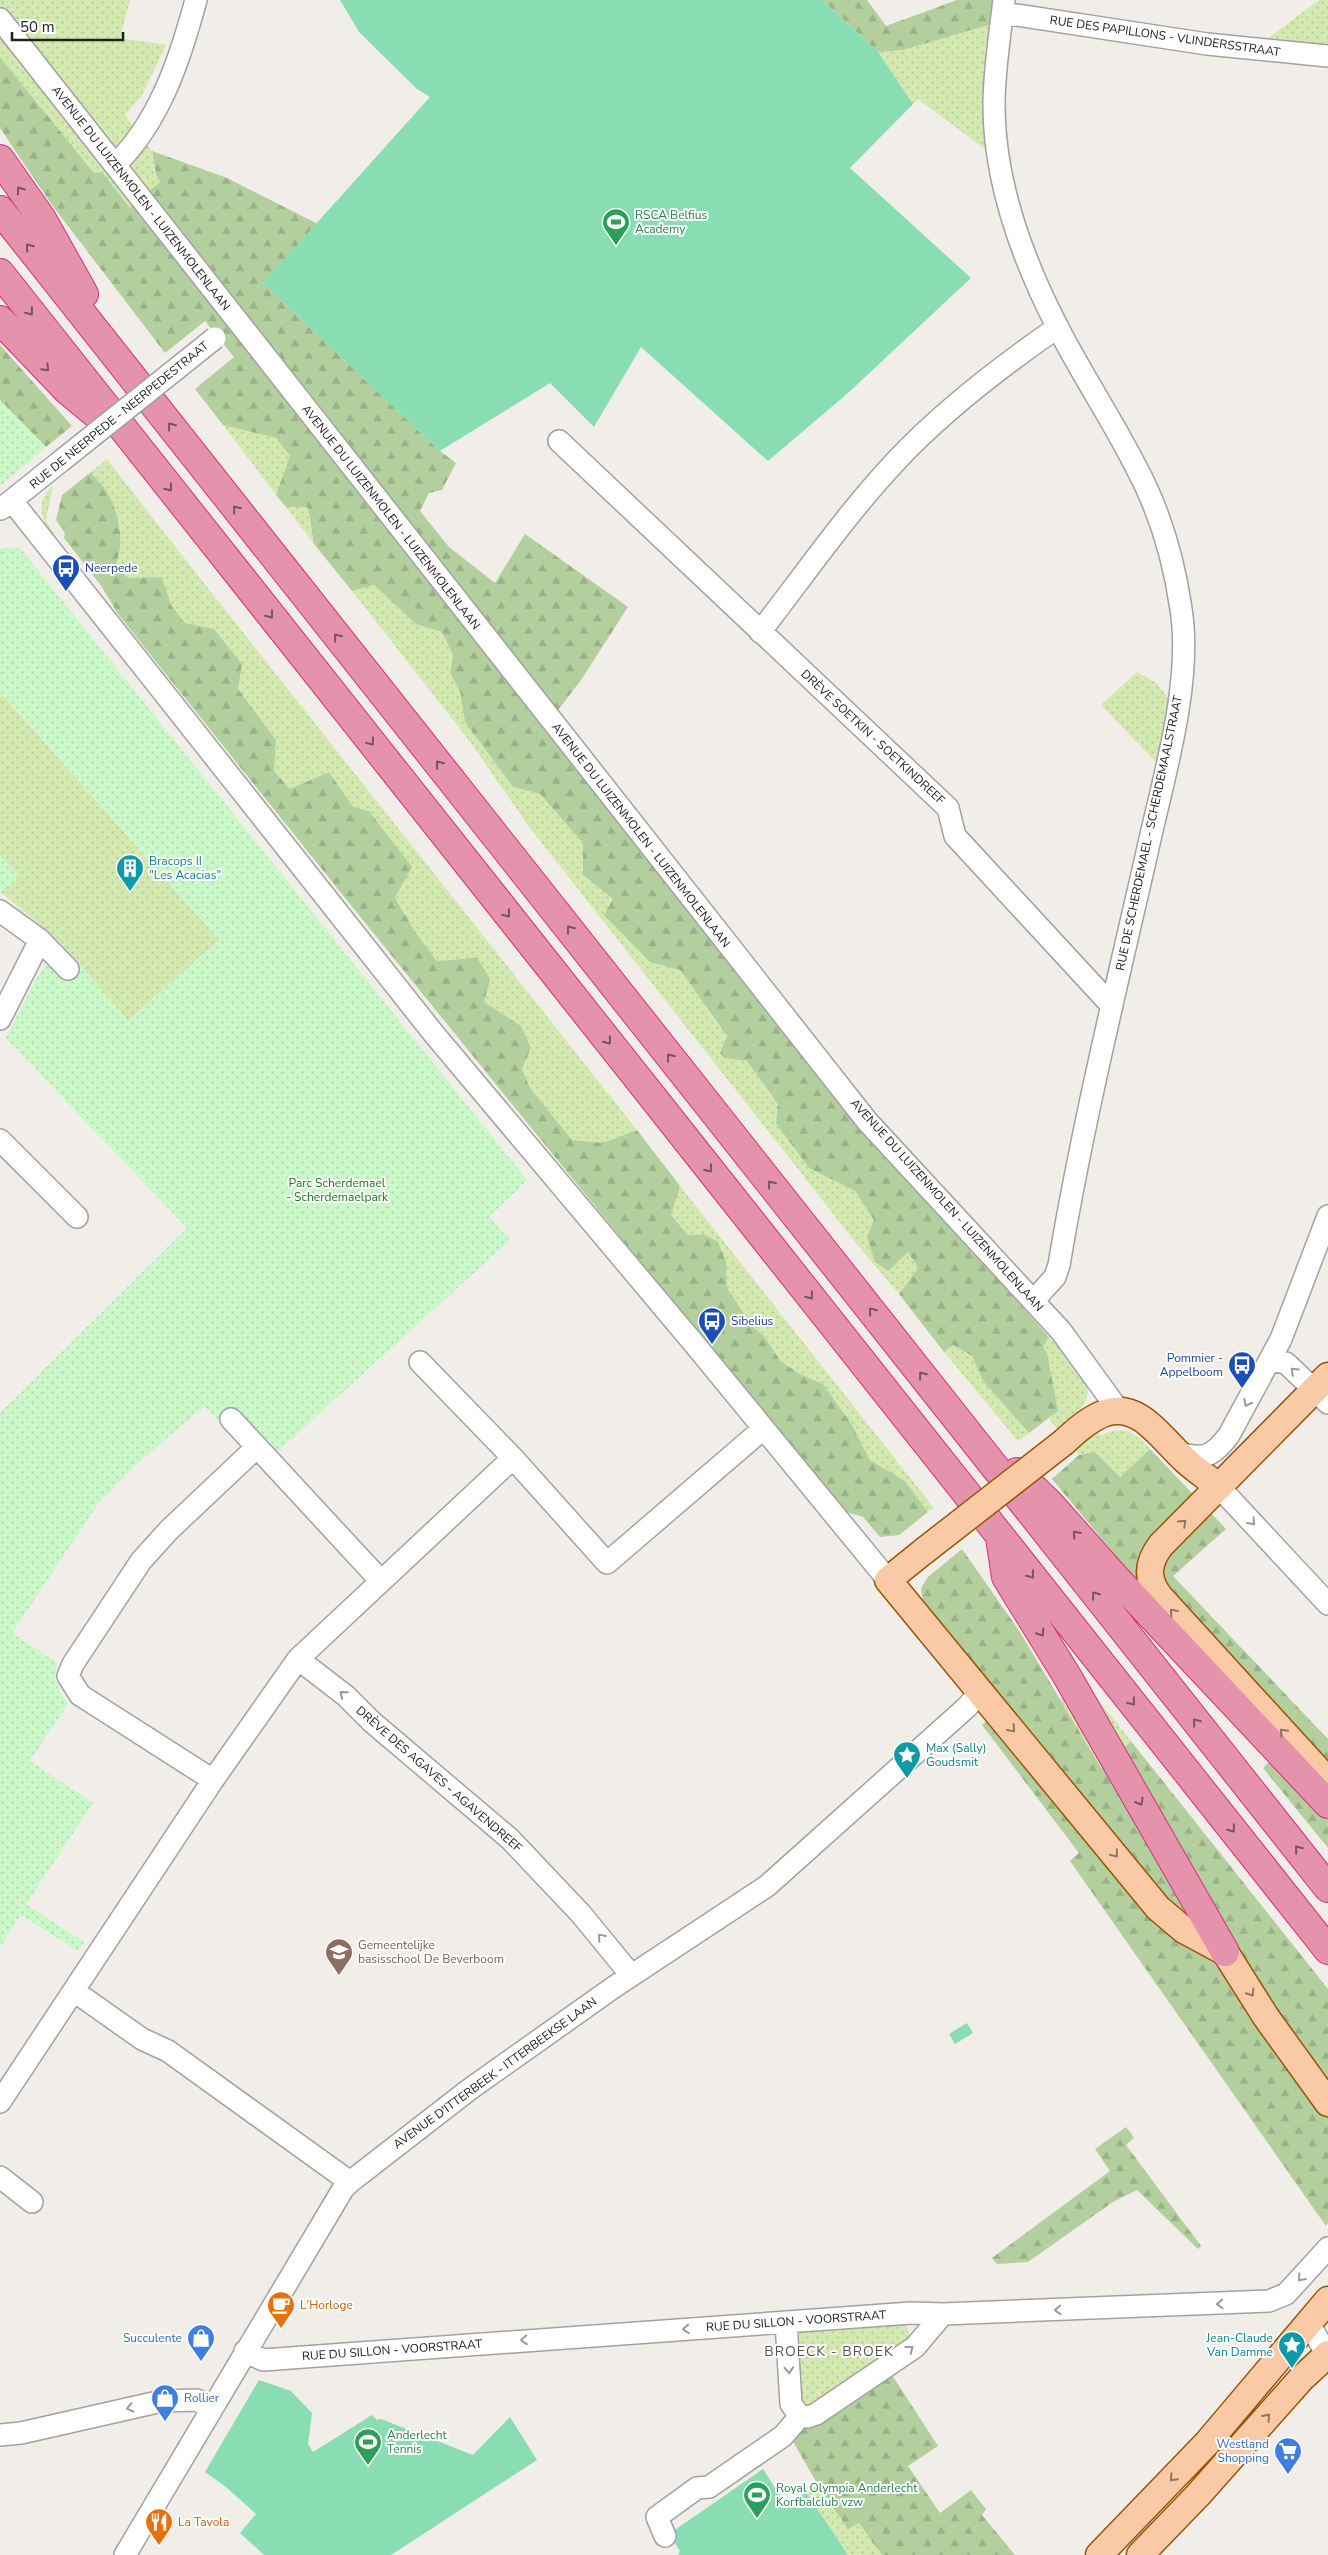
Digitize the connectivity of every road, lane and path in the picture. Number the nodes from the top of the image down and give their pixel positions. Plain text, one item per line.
1 (196, 0) edge
2 (1004, 7) edge
3 (0, 20) edge
4 (1328, 56) edge
5 (0, 160) edge
6 (115, 165) junction
7 (0, 210) edge
8 (0, 273) edge
9 (0, 320) edge
10 (237, 321) junction
11 (1058, 328) junction
12 (124, 368) junction
13 (559, 441) dead end
14 (139, 450) junction
15 (6, 505) edge
16 (760, 632) junction
17 (0, 911) edge
18 (40, 940) junction
19 (68, 969) dead end
20 (1112, 1006) junction
21 (0, 1019) edge
22 (0, 1140) edge
23 (1328, 1216) edge
24 (77, 1217) dead end
25 (1033, 1301) junction
26 (1270, 1360) junction
27 (420, 1362) dead end
28 (1323, 1390) edge
29 (942, 1400) junction
30 (1119, 1411) junction
31 (231, 1419) dead end
32 (763, 1429) junction
33 (257, 1447) junction
34 (1176, 1452) junction
35 (513, 1458) junction
36 (1219, 1487) junction
37 (1000, 1536) junction
38 (380, 1580) junction
39 (888, 1580) junction
40 (1328, 1604) edge
41 (298, 1659) junction
42 (980, 1692) junction
43 (213, 1780) junction
44 (1328, 1781) edge
45 (1328, 1804) edge
46 (1328, 1888) edge
47 (1328, 1950) edge
48 (1225, 1952) junction
49 (631, 1975) junction
50 (74, 1991) junction
51 (0, 2102) edge
52 (1328, 2103) edge
53 (0, 2177) edge
54 (350, 2182) junction
55 (32, 2202) dead end
56 (1328, 2248) edge
57 (1328, 2300) edge
58 (943, 2314) junction
59 (786, 2322) junction
60 (1319, 2326) edge
61 (245, 2351) junction
62 (1327, 2356) edge
63 (210, 2408) junction
64 (800, 2416) junction
65 (0, 2435) edge
66 (665, 2536) dead end
67 (129, 2553) edge
68 (1099, 2555) edge
69 (1140, 2555) edge

1 - 6 street
2 - 4 street, RUE DES PAPILLONS - VLINDERSSTRAAT
2 - 11 street, RUE DE SCHERDEMAEL - SCHERDEMAALSTRAAT
3 - 6 street, AVENUE DU LUIZENMOLEN - LUIZENMOLENLAAN
12 -> 5 highway
6 - 10 street, AVENUE DU LUIZENMOLEN - LUIZENMOLENLAAN
12 -> 7 highway
8 -> 14 highway
9 -> 14 highway
10 - 15 street, RUE DE NEERPEDE - NEERPEDESTRAAT, bridge
10 - 25 street, AVENUE DU LUIZENMOLEN - LUIZENMOLENLAAN
11 - 16 street
11 - 20 street, RUE DE SCHERDEMAEL - SCHERDEMAALSTRAAT
29 -> 12 highway
13 - 16 street, DRÈVE SOETKIN - SOETKINDREEF
14 -> 37 highway
15 - 32 street
16 - 20 street, DRÈVE SOETKIN - SOETKINDREEF
17 - 18 street
18 - 19 street
18 - 21 street
20 - 25 street, RUE DE SCHERDEMAEL - SCHERDEMAALSTRAAT
22 - 24 street
23 - 26 street
25 - 30 street, AVENUE DU LUIZENMOLEN - LUIZENMOLENLAAN
28 -> 26 street
26 -> 34 street
27 - 35 street
28 - 36 main road
45 -> 29 highway
46 -> 29 highway
30 - 34 main road
30 - 39 main road, bridge
31 - 33 street
32 - 35 street
32 - 39 street
33 - 38 street
33 - 43 street
34 - 36 main road
35 - 38 street
36 -> 40 street
44 -> 36 main road
37 -> 47 highway
37 -> 48 highway
38 - 41 street
39 - 42 main road
41 - 43 street
49 -> 41 street, DRÈVE DES AGAVES - AGAVENDREEF
42 -> 48 main road
42 - 49 street, AVENUE D'ITTERBEEK - ITTERBEEKSE LAAN
43 - 50 street
48 -> 52 main road
49 - 54 street, AVENUE D'ITTERBEEK - ITTERBEEKSE LAAN
50 - 51 street
50 - 54 street
53 - 55 street
54 - 61 street, AVENUE D'ITTERBEEK - ITTERBEEKSE LAAN
56 -> 58 street, RUE DU SILLON - VOORSTRAAT
57 - 60 main road
58 - 59 street, RUE DU SILLON - VOORSTRAAT
64 -> 58 street
59 -> 61 street, RUE DU SILLON - VOORSTRAAT
59 -> 64 street
60 - 62 street
60 -> 68 main road
61 - 63 street, AVENUE D'ITTERBEEK - ITTERBEEKSE LAAN
69 -> 62 main road
63 -> 65 street
63 - 67 street, AVENUE D'ITTERBEEK - ITTERBEEKSE LAAN
64 - 66 street

